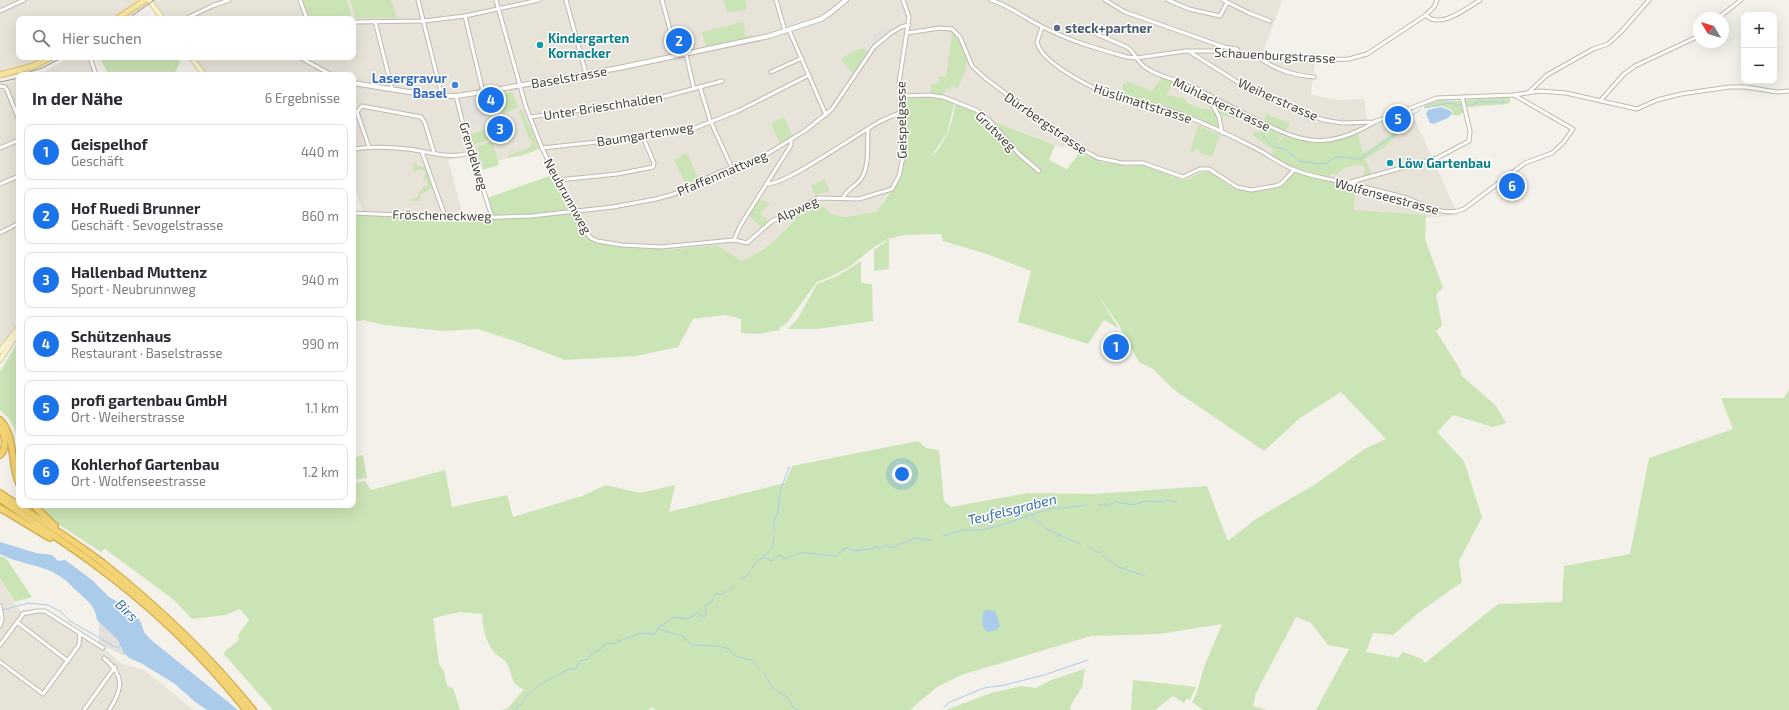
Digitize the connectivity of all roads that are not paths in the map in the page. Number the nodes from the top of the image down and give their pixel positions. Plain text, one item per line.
1 (24, 0) edge
2 (145, 0) edge
3 (149, 0) edge
4 (229, 0) edge
5 (300, 0) edge
6 (418, 0) edge
7 (496, 0) edge
8 (539, 0) edge
9 (566, 0) edge
10 (662, 0) edge
11 (776, 0) edge
12 (846, 0) edge
13 (903, 0) edge
14 (991, 0) edge
15 (1105, 0) edge
16 (1168, 0) edge
17 (1223, 0) edge
18 (1437, 0) edge
19 (1480, 0) edge
20 (1649, 0) edge
21 (1741, 0) edge
22 (1227, 3) junction
23 (498, 9) junction
24 (0, 11) edge
25 (1726, 12) edge
26 (1426, 15) junction
27 (121, 16) edge
28 (161, 16) edge
29 (191, 16) edge
30 (306, 16) edge
31 (465, 16) junction
32 (375, 21) junction
33 (424, 21) junction
34 (1270, 21) dead end
35 (356, 22) edge
36 (909, 25) junction
37 (1042, 26) junction
38 (1080, 27) dead end
39 (787, 30) junction
40 (907, 33) junction
41 (1693, 39) edge
42 (1190, 52) junction
43 (1239, 53) junction
44 (686, 54) junction
45 (1255, 55) junction
46 (677, 56) junction
47 (802, 58) junction
48 (1136, 58) junction
49 (46, 60) edge
50 (91, 60) edge
51 (193, 60) edge
52 (304, 60) edge
53 (94, 72) edge
54 (202, 72) edge
55 (326, 72) edge
56 (771, 72) dead end
57 (586, 74) junction
58 (0, 75) edge
59 (809, 75) junction
60 (1314, 77) dead end
61 (722, 81) dead end
62 (356, 83) edge
63 (519, 85) junction
64 (0, 86) edge
65 (700, 87) junction
66 (392, 89) junction
67 (694, 89) junction
68 (1789, 91) edge
69 (483, 92) junction
70 (1529, 92) junction
71 (1204, 94) junction
72 (1514, 95) junction
73 (442, 96) junction
74 (456, 96) junction
75 (902, 96) junction
76 (1462, 97) junction
77 (1600, 101) junction
78 (15, 110) edge
79 (902, 112) junction
80 (826, 115) junction
81 (530, 117) junction
82 (712, 122) junction
83 (1374, 122) junction
84 (868, 129) junction
85 (1222, 133) junction
86 (643, 137) junction
87 (791, 140) junction
88 (16, 141) edge
89 (369, 147) junction
90 (0, 148) edge
91 (542, 148) junction
92 (356, 149) edge
93 (422, 152) junction
94 (472, 152) junction
95 (434, 153) junction
96 (732, 168) junction
97 (1294, 170) junction
98 (1039, 171) dead end
99 (16, 177) edge
100 (558, 180) junction
101 (1347, 183) junction
102 (0, 184) edge
103 (766, 184) junction
104 (892, 189) joint
105 (843, 198) junction
106 (574, 211) junction
107 (356, 213) edge
108 (445, 216) junction
109 (531, 216) joint
110 (492, 217) junction
111 (16, 225) edge
112 (0, 233) edge
113 (734, 240) junction
114 (16, 331) edge
115 (16, 336) edge
116 (0, 351) edge
117 (0, 360) edge
118 (0, 420) edge
119 (0, 428) edge
120 (0, 455) edge
121 (16, 476) edge
122 (0, 493) edge
123 (0, 499) edge
124 (16, 504) edge
125 (0, 508) edge
126 (22, 508) edge
127 (36, 508) edge
128 (76, 544) junction
129 (114, 580) junction
130 (0, 606) edge
131 (17, 622) junction
132 (0, 626) edge
133 (80, 633) junction
134 (0, 645) edge
135 (103, 648) dead end
136 (104, 658) dead end
137 (68, 661) junction
138 (0, 662) edge
139 (115, 667) junction
140 (84, 710) edge
141 (109, 710) edge
142 (250, 710) edge

1 - 24 street
2 - 27 main road
3 - 28 main road
4 - 29 street
5 - 30 street
6 - 33 street
7 - 23 street, Neubrunnweg
8 - 23 street
9 - 57 street
10 - 46 street
11 - 39 street
12 - 39 street, Baselstrasse
13 - 36 street
14 - 37 street
15 - 43 street
16 - 22 street
17 - 22 street
18 - 26 street, Schauenburgstrasse
19 - 26 street
20 - 70 street
21 - 25 street
22 - 34 street
23 - 31 street
23 - 63 street, Neubrunnweg
26 - 45 street, Schauenburgstrasse
31 - 33 street
31 - 69 street
32 - 33 street
32 - 35 street
32 - 66 street
33 - 73 street
36 - 40 street, Geispelgasse
36 - 80 street, Pfaffenmattweg
37 - 48 street
37 - 85 street, Hüslimattstrasse
38 - 48 street, Mühlackerstrasse
39 - 44 street, Baselstrasse
39 - 47 street
40 - 75 street, Geispelgasse
40 - 97 street, Dürrbergstrasse
41 - 77 street
42 - 43 street, Schauenburgstrasse
42 - 48 street, Schauenburgstrasse
42 - 83 street, Weiherstrasse
43 - 45 street, Schauenburgstrasse
44 - 46 street, Baselstrasse
44 - 67 street
45 - 60 street
46 - 57 street, Baselstrasse
47 - 56 street
47 - 59 street
48 - 71 street, Mühlackerstrasse
49 - 58 main road
50 - 53 street
51 - 54 main road
52 - 55 street
57 - 63 street, Baselstrasse
59 - 80 street
59 - 82 street, Baumgartenweg
61 - 65 street, Unter Brieschhalden
62 - 66 street, Baselstrasse
63 - 69 street, Baselstrasse
63 - 81 street, Neubrunnweg
64 - 78 street
65 - 67 street, Unter Brieschhalden
65 - 82 street
66 - 73 street, Baselstrasse
67 - 81 street, Unter Brieschhalden
68 - 77 street, Weiherstrasse
69 - 74 street, Baselstrasse
70 - 72 street, Weiherstrasse
70 - 77 street, Weiherstrasse
71 - 83 street, Mühlackerstrasse
71 - 85 street
72 - 76 street, Weiherstrasse
72 - 101 street, Wolfenseestrasse
73 - 74 street, Baselstrasse
74 - 94 street, Grendelweg
75 - 79 street, Geispelgasse
75 - 98 street, Grutweg
76 - 83 street, Weiherstrasse
76 - 101 street
79 - 84 street
79 - 104 street, Geispelgasse
80 - 87 street, Pfaffenmattweg
81 - 91 street, Neubrunnweg
82 - 86 street, Baumgartenweg
82 - 96 street
84 - 103 street
84 - 105 street
85 - 97 street, Hüslimattstrasse
86 - 91 street, Baumgartenweg
86 - 100 street
87 - 96 street, Pfaffenmattweg
87 - 103 street
88 - 90 street
89 - 92 street
89 - 93 street
89 - 95 street
91 - 100 street, Neubrunnweg
93 - 95 street
93 - 108 street
94 - 95 street
94 - 110 street, Grendelweg
96 - 106 street, Pfaffenmattweg
97 - 101 street, Wolfenseestrasse
99 - 102 street
100 - 106 street, Neubrunnweg
103 - 113 street
104 - 105 street, Alpweg
105 - 113 street, Alpweg
106 - 109 street, Pfaffenmattweg
106 - 113 street, Neubrunnweg
107 - 108 street, Fröscheneckweg
108 - 110 street, Fröscheneckweg
109 - 110 street, Fröscheneckweg
111 - 112 street
114 - 116 main road
115 - 117 main road
118 - 121 highway
119 - 120 highway
122 - 124 highway
123 - 129 highway
125 - 129 highway
126 - 128 highway
127 - 128 highway
128 - 142 highway
129 - 142 highway
130 - 132 street
131 - 133 street
131 - 134 street
131 - 137 street
133 - 135 street
133 - 137 street
136 - 139 street
137 - 138 street
139 - 140 street
139 - 141 street

